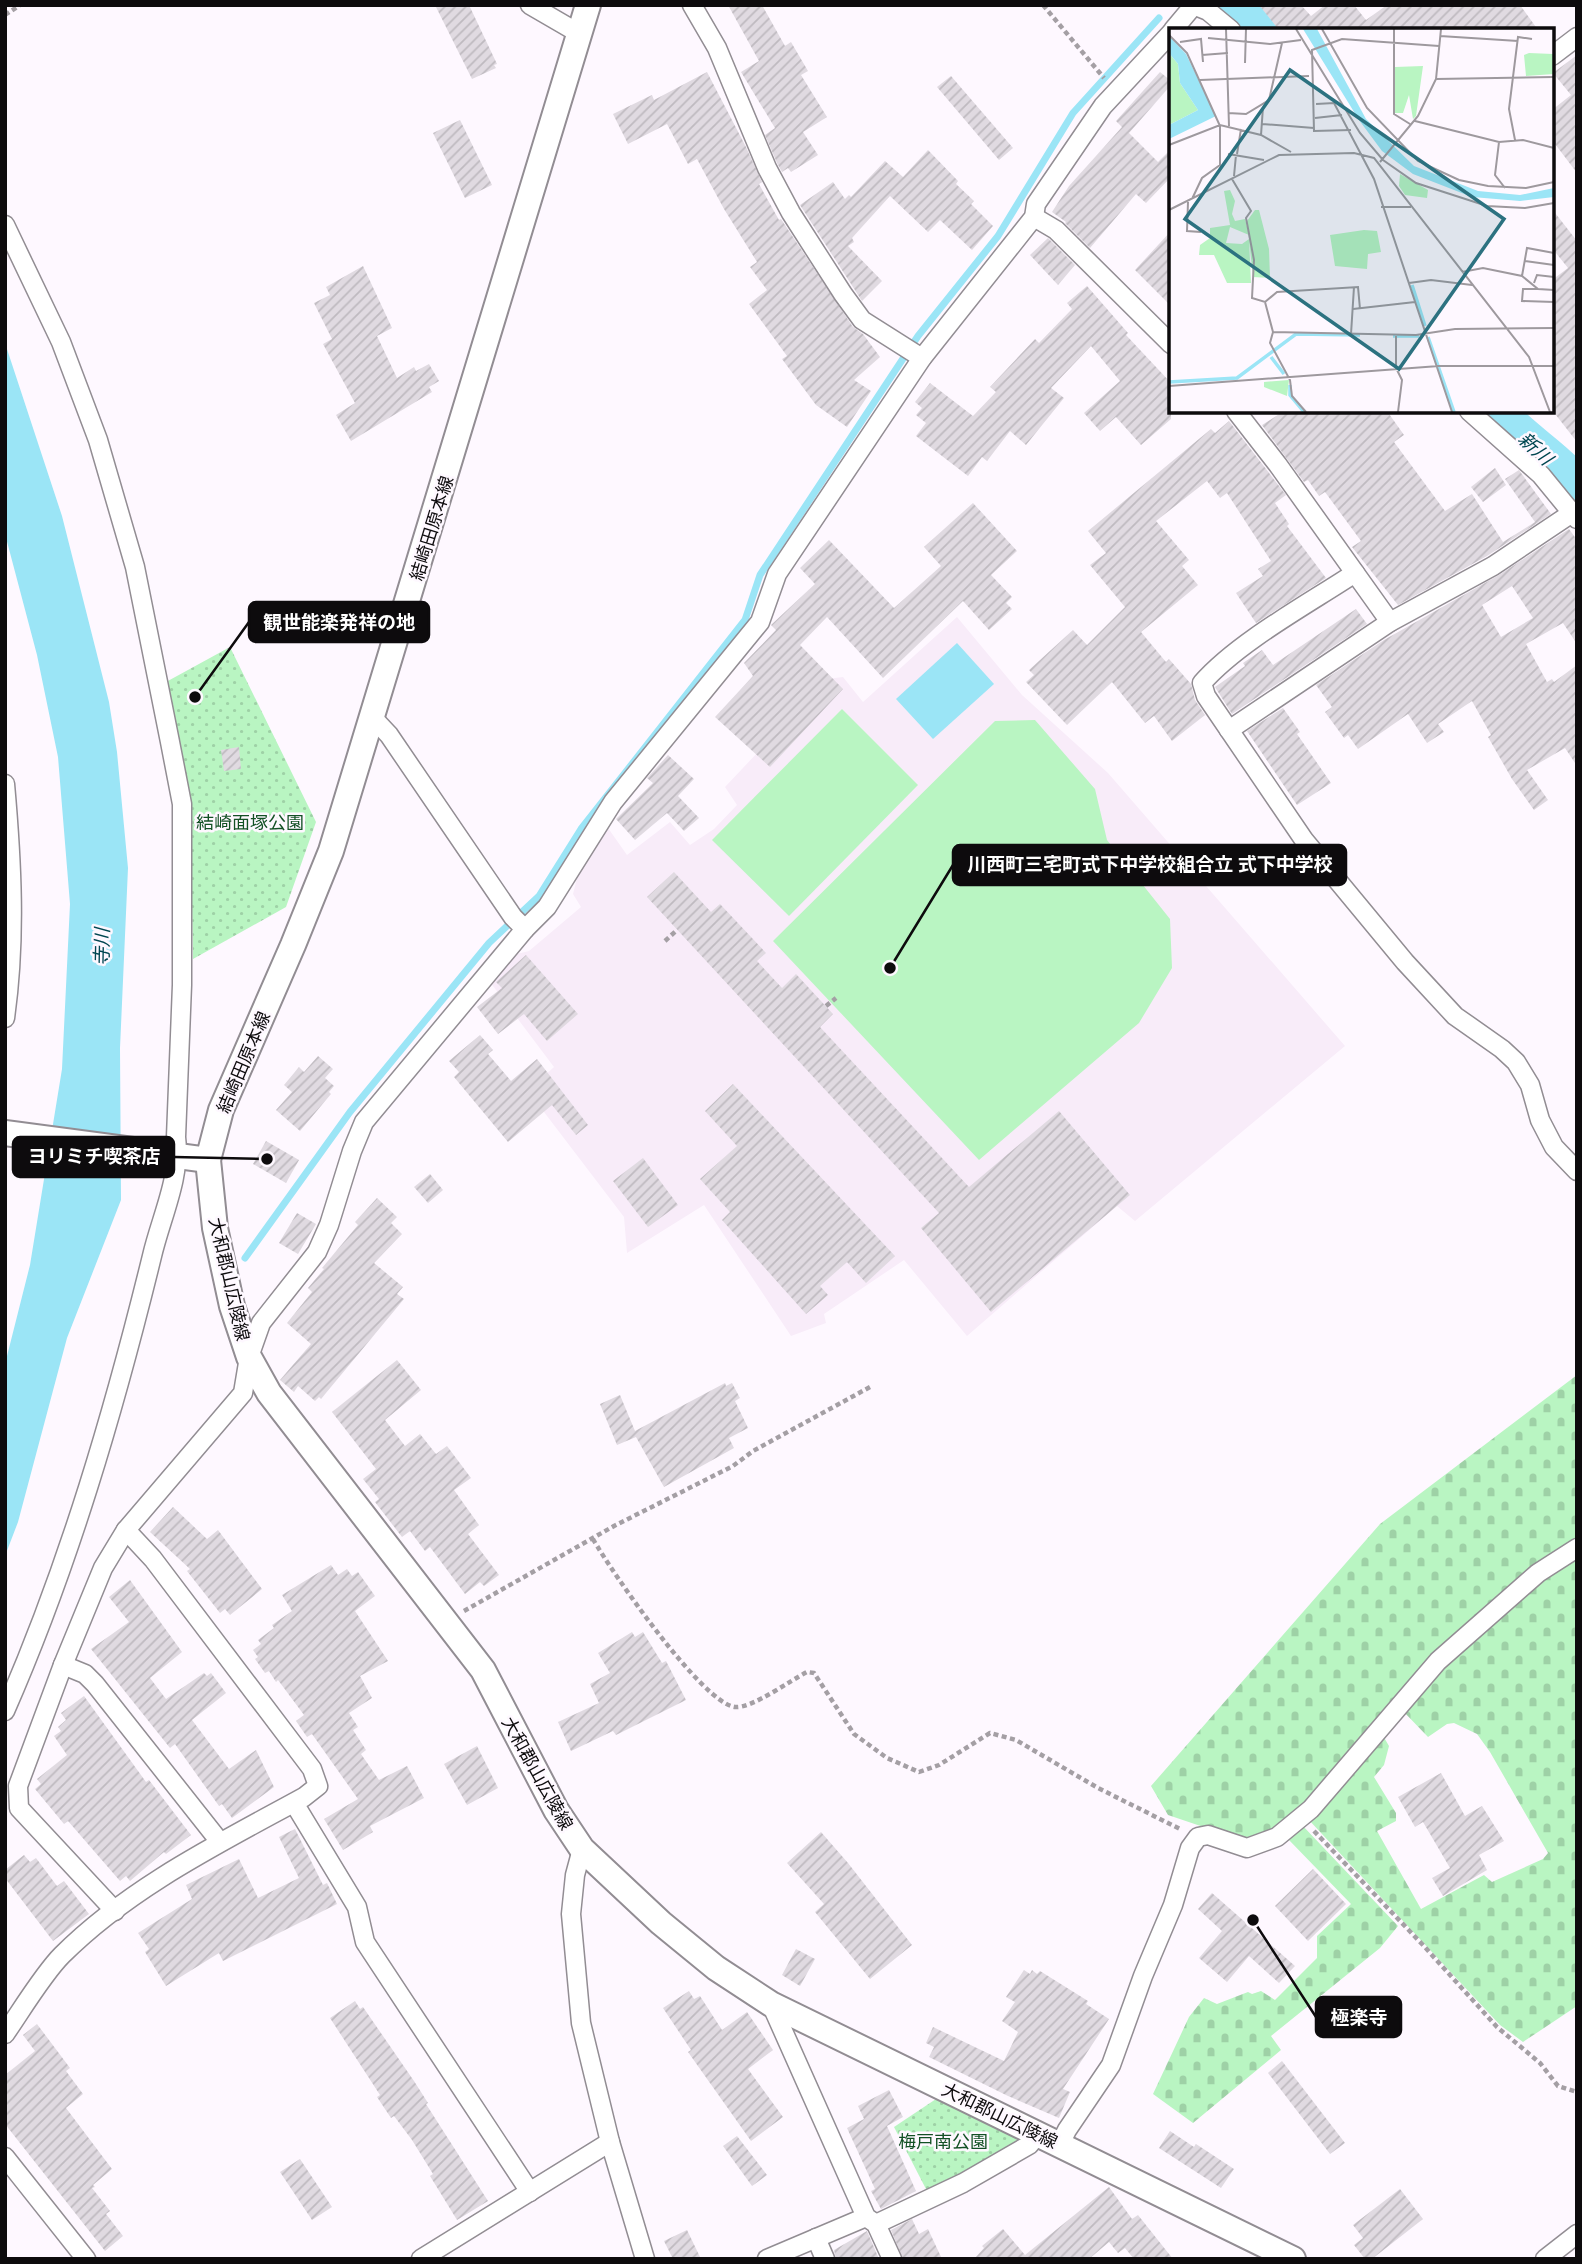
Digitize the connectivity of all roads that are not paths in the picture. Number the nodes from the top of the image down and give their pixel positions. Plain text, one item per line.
1 (530, 5) edge
2 (589, 5) edge
3 (692, 5) edge
4 (1194, 5) edge
5 (1175, 28) edge
6 (1228, 28) edge
7 (580, 33) junction
8 (1169, 34) edge
9 (1577, 37) edge
10 (1554, 54) edge
11 (1034, 217) junction
12 (5, 225) edge
13 (1169, 342) edge
14 (922, 358) junction
15 (1238, 413) edge
16 (1471, 413) edge
17 (1574, 516) edge
18 (1354, 573) junction
19 (1390, 622) junction
20 (373, 718) junction
21 (1229, 730) junction
22 (5, 784) edge
23 (525, 929) junction
24 (5, 1018) edge
25 (8, 1134) edge
26 (168, 1156) junction
27 (208, 1160) junction
28 (1577, 1171) edge
29 (249, 1357) junction
30 (125, 1530) junction
31 (1577, 1548) edge
32 (63, 1665) junction
33 (5, 1711) edge
34 (294, 1803) junction
35 (220, 1842) junction
36 (582, 1849) junction
37 (115, 1911) junction
38 (771, 2004) junction
39 (5, 2034) edge
40 (1049, 2139) junction
41 (610, 2142) junction
42 (5, 2157) edge
43 (530, 2192) junction
44 (871, 2221) junction
45 (1577, 2234) edge
46 (816, 2238) junction
47 (86, 2259) edge
48 (421, 2259) edge
49 (645, 2259) edge
50 (767, 2259) edge
51 (825, 2259) edge
52 (892, 2259) edge
53 (1293, 2259) edge
54 (1545, 2259) edge

1 - 7 street
2 - 7 main road, 結崎田原本線
3 - 14 street
4 - 5 street
4 - 6 street
7 - 20 main road, 結崎田原本線
8 - 11 street
9 - 10 street
11 - 13 street
11 - 14 street
12 - 26 street
14 - 23 street
15 - 18 street
16 - 17 street
17 - 19 street
18 - 19 street
18 - 21 street
19 - 21 street
20 - 23 street
20 - 27 main road, 結崎田原本線
21 - 28 street
22 - 24 street
23 - 29 street
25 - 26 main road
26 - 27 main road
26 - 33 street
27 - 29 main road, 大和郡山広陵線
29 - 30 street
29 - 36 main road, 大和郡山広陵線
30 - 32 street
30 - 34 street
31 - 40 street
32 - 35 street
32 - 37 street
34 - 35 street
34 - 43 street
35 - 37 street
36 - 38 main road, 大和郡山広陵線
36 - 41 street
37 - 39 street
38 - 40 main road, 大和郡山広陵線
38 - 44 street
40 - 44 street
40 - 53 main road, 大和郡山広陵線
41 - 43 street
41 - 49 street
42 - 47 street
43 - 48 street
44 - 46 street
44 - 52 street
45 - 54 street
46 - 50 street
46 - 51 street

